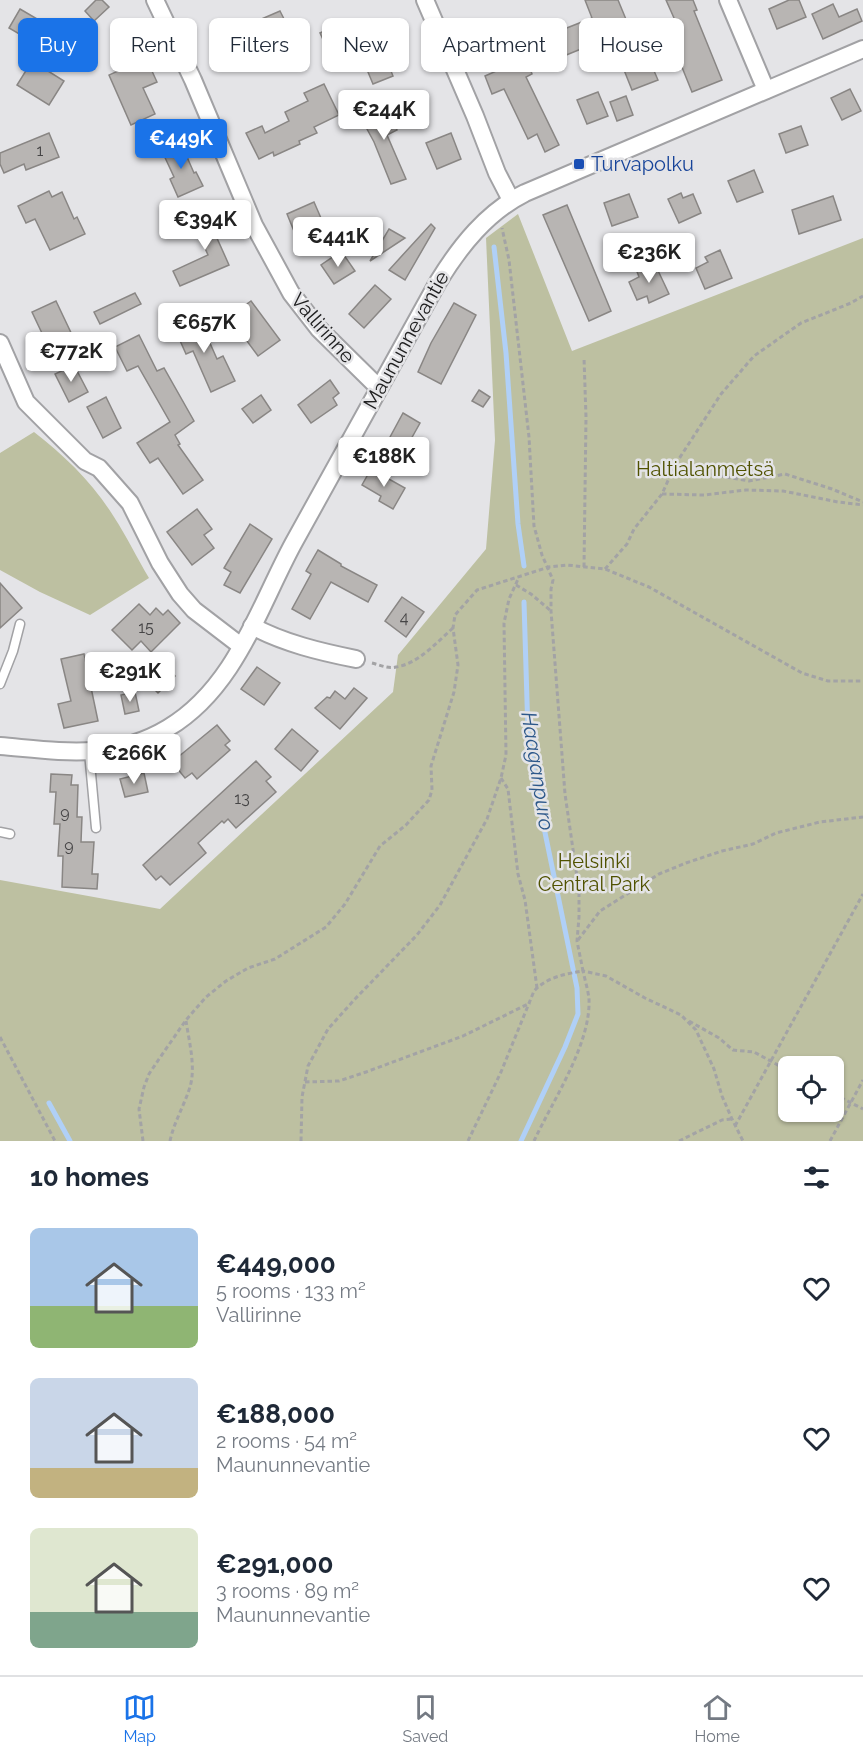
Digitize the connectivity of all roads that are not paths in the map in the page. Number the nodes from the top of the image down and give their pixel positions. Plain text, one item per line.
1 (155, 0) edge
2 (426, 0) edge
3 (728, 0) edge
4 (863, 49) edge
5 (766, 90) junction
6 (511, 201) junction
7 (0, 343) edge
8 (5, 372) edge
9 (379, 388) junction
10 (20, 624) dead end
11 (252, 626) junction
12 (241, 646) junction
13 (356, 659) road end
14 (0, 684) edge
15 (0, 746) edge
16 (89, 752) junction
17 (96, 828) dead end
18 (0, 832) edge
19 (10, 834) dead end

1 - 9 street, Vallirinne
2 - 6 street
3 - 5 street
4 - 5 street, Maununnevantie
5 - 6 street, Maununnevantie
6 - 9 street, Maununnevantie
7 - 8 street
8 - 12 street
9 - 11 street, Maununnevantie
10 - 14 lane
11 - 12 street, Maununnevantie
11 - 13 street
12 - 16 street, Maununnevantie
15 - 16 street, Maununnevantie
16 - 17 lane
18 - 19 lane

